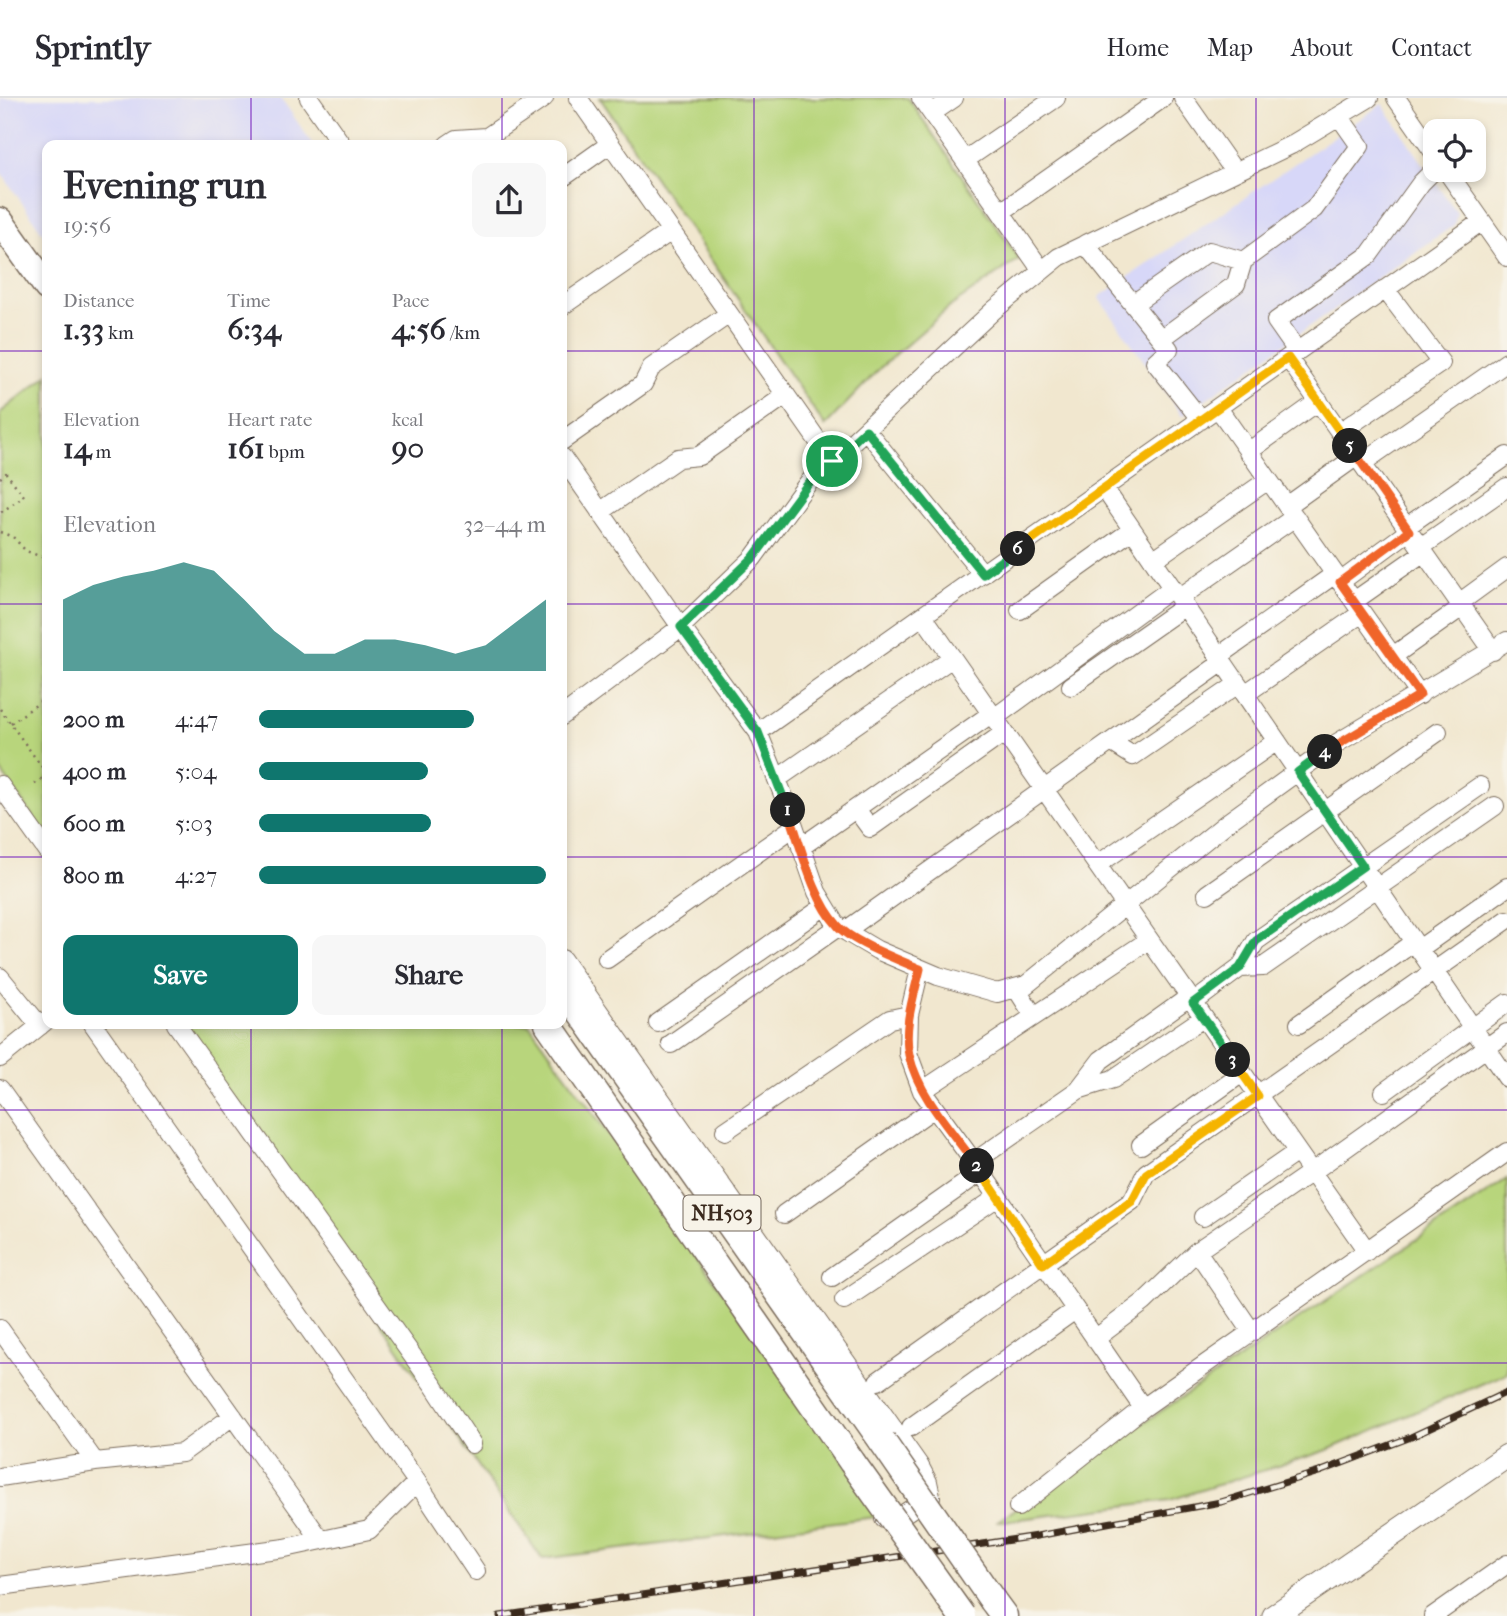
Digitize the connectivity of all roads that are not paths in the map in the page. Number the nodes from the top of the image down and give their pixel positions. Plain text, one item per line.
1 (309, 98) edge
2 (544, 98) edge
3 (578, 98) edge
4 (921, 98) edge
5 (954, 98) edge
6 (1056, 98) edge
7 (1163, 98) edge
8 (1183, 98) edge
9 (1369, 98) edge
10 (1396, 98) edge
11 (932, 113) junction
12 (1339, 116) junction
13 (1423, 137) edge
14 (338, 140) edge
15 (454, 140) edge
16 (610, 144) junction
17 (965, 160) junction
18 (1235, 172) junction
19 (567, 174) edge
20 (1423, 181) edge
21 (1454, 182) edge
22 (1000, 212) junction
23 (0, 221) edge
24 (1482, 221) junction
25 (671, 232) junction
26 (1085, 244) junction
27 (1507, 257) edge
28 (1243, 261) junction
29 (1042, 271) junction
30 (42, 280) edge
31 (1385, 289) junction
32 (567, 303) edge
33 (1133, 303) junction
34 (729, 314) junction
35 (1161, 339) junction
36 (1293, 354) junction
37 (1507, 362) edge
38 (786, 395) junction
39 (1319, 401) junction
40 (1217, 408) junction
41 (1201, 420) junction
42 (866, 430) junction
43 (1340, 432) junction
44 (567, 437) edge
45 (1248, 452) junction
46 (1507, 456) edge
47 (1360, 460) junction
48 (832, 461) junction
49 (567, 464) edge
50 (1268, 480) junction
51 (1104, 488) junction
52 (1507, 488) edge
53 (600, 512) junction
54 (1291, 512) junction
55 (1408, 529) junction
56 (1132, 530) junction
57 (1422, 550) junction
58 (1153, 560) junction
59 (1507, 568) edge
60 (983, 574) junction
61 (1337, 578) junction
62 (1179, 597) junction
63 (1461, 605) junction
64 (1358, 607) junction
65 (1020, 610) dead end
66 (923, 616) junction
67 (681, 627) junction
68 (1500, 646) edge
69 (1393, 656) junction
70 (952, 658) junction
71 (1221, 659) junction
72 (1071, 686) dead end
73 (1241, 689) junction
74 (1420, 695) junction
75 (567, 712) edge
76 (992, 716) junction
77 (758, 732) junction
78 (1438, 732) dead end
79 (1004, 733) junction
80 (1277, 741) junction
81 (1111, 742) junction
82 (1298, 772) junction
83 (777, 779) junction
84 (0, 785) edge
85 (1480, 786) dead end
86 (1044, 789) junction
87 (1495, 806) dead end
88 (856, 809) junction
89 (1325, 811) junction
90 (794, 827) junction
91 (42, 844) edge
92 (801, 847) junction
93 (1097, 865) junction
94 (1363, 866) junction
95 (1507, 887) edge
96 (1377, 888) junction
97 (1207, 894) dead end
98 (1125, 905) junction
99 (825, 906) junction
100 (1507, 920) edge
101 (842, 929) junction
102 (1149, 940) junction
103 (1417, 946) junction
104 (607, 959) dead end
105 (567, 966) edge
106 (1240, 968) junction
107 (920, 969) junction
108 (1434, 971) junction
109 (0, 977) edge
110 (1016, 988) junction
111 (567, 993) edge
112 (1507, 1003) edge
113 (1195, 1006) junction
114 (909, 1015) junction
115 (1034, 1016) junction
116 (42, 1022) edge
117 (657, 1023) dead end
118 (42, 1024) edge
119 (1299, 1024) dead end
120 (1472, 1027) junction
121 (97, 1029) edge
122 (180, 1029) edge
123 (536, 1029) edge
124 (551, 1029) edge
125 (1507, 1033) edge
126 (671, 1044) dead end
127 (1486, 1047) junction
128 (0, 1058) edge
129 (1242, 1073) junction
130 (1507, 1078) edge
131 (0, 1089) edge
132 (1078, 1090) junction
133 (922, 1091) junction
134 (1384, 1092) dead end
135 (1258, 1096) junction
136 (934, 1108) junction
137 (725, 1131) dead end
138 (1141, 1145) dead end
139 (1297, 1152) junction
140 (1507, 1152) edge
141 (978, 1167) junction
142 (1312, 1172) junction
143 (998, 1197) junction
144 (784, 1214) dead end
145 (1203, 1217) dead end
146 (1197, 1251) junction
147 (1367, 1251) junction
148 (1043, 1264) junction
149 (832, 1277) dead end
150 (844, 1300) dead end
151 (1075, 1310) junction
152 (0, 1329) edge
153 (1252, 1332) junction
154 (1095, 1339) junction
155 (878, 1381) dead end
156 (1143, 1408) junction
157 (233, 1416) junction
158 (911, 1426) dead end
159 (472, 1444) dead end
160 (1507, 1456) edge
161 (95, 1462) junction
162 (1, 1475) edge
163 (417, 1482) junction
164 (1018, 1507) dead end
165 (321, 1540) junction
166 (1507, 1563) edge
167 (476, 1571) dead end
168 (0, 1586) edge
169 (962, 1616) edge
170 (1004, 1616) edge
171 (1273, 1616) edge
172 (1433, 1616) edge

1 - 14 street
2 - 15 street
3 - 16 street
4 - 11 street
5 - 11 street
6 - 17 street
7 - 22 street
8 - 18 street
9 - 12 street
10 - 13 street
11 - 17 street
12 - 18 street
12 - 28 street
16 - 19 street
16 - 25 street
17 - 22 street
18 - 26 street
20 - 36 street
21 - 24 street
22 - 29 street
23 - 30 highway
24 - 27 street
24 - 31 street
25 - 32 street
25 - 34 street
26 - 29 street
26 - 33 street
28 - 33 street
28 - 35 street
29 - 42 street
31 - 36 street
31 - 43 street
33 - 35 street
34 - 38 street
34 - 44 street
35 - 41 street
36 - 39 street
36 - 40 street
37 - 47 street
38 - 48 street
38 - 53 street
39 - 43 street
39 - 45 street
40 - 41 street
40 - 45 street
41 - 51 street
42 - 48 street
42 - 60 street
43 - 47 street
45 - 50 street
46 - 55 street
47 - 54 street
47 - 55 street
48 - 67 street
49 - 53 street
50 - 54 street
50 - 58 street
51 - 56 street
51 - 60 street
52 - 57 street
53 - 67 street
54 - 61 street
54 - 62 street
55 - 57 street
55 - 61 street
56 - 58 street
56 - 65 street
57 - 63 street
57 - 64 street
58 - 62 street
59 - 63 street
60 - 66 street
61 - 64 street
61 - 71 street
62 - 71 street
62 - 72 street
62 - 76 street
63 - 68 street
63 - 69 street
64 - 69 street
64 - 73 street
66 - 70 street
66 - 77 street
67 - 75 street
67 - 77 street
68 - 74 street
69 - 74 street
70 - 76 street
70 - 83 street
71 - 73 street
71 - 81 street
73 - 80 street
73 - 81 street
74 - 82 street
76 - 79 street
76 - 88 street
77 - 83 street
78 - 89 street
79 - 86 street
79 - 88 street
80 - 82 street
80 - 93 street
81 - 86 street
82 - 89 street
82 - 98 street
83 - 90 street
84 - 91 street
85 - 94 street
86 - 93 street
86 - 101 street
87 - 96 street
88 - 92 street
89 - 94 street
89 - 97 street
90 - 92 street
90 - 104 street
92 - 99 street
93 - 98 street
94 - 96 street
94 - 106 street
95 - 103 street
96 - 103 street
96 - 106 street
98 - 102 street
98 - 110 street
99 - 101 street
99 - 117 street
100 - 108 street
101 - 107 street
101 - 126 street
102 - 113 street
102 - 115 street
103 - 108 street
103 - 119 street
105 - 123 street
106 - 113 street
107 - 110 street
107 - 114 street
108 - 120 street
108 - 135 street
109 - 116 street
110 - 115 street
111 - 170 highway, NH503, bridge
112 - 120 street
113 - 129 street
113 - 132 street
113 - 132 street
114 - 133 street
114 - 137 street
115 - 133 street
118 - 128 street
120 - 127 street
120 - 134 street
121 - 163 street
122 - 159 street
124 - 169 highway, NH503, bridge
125 - 127 street
127 - 130 street
127 - 142 street
129 - 135 street
129 - 138 street
131 - 157 street
132 - 141 street
133 - 136 street
135 - 139 street
135 - 148 street
136 - 141 street
136 - 144 street
139 - 142 street
139 - 145 street
140 - 147 street
141 - 143 street
141 - 149 street
142 - 146 street
142 - 147 street
143 - 148 street
143 - 150 street
146 - 153 street
146 - 154 street
147 - 153 street
148 - 151 street
148 - 155 street
151 - 154 street
151 - 158 street
152 - 161 street
153 - 156 street
154 - 156 street
156 - 164 street
157 - 161 street
157 - 165 street
160 - 171 main road
161 - 162 street
163 - 165 street
163 - 167 street
165 - 168 street
166 - 172 street

